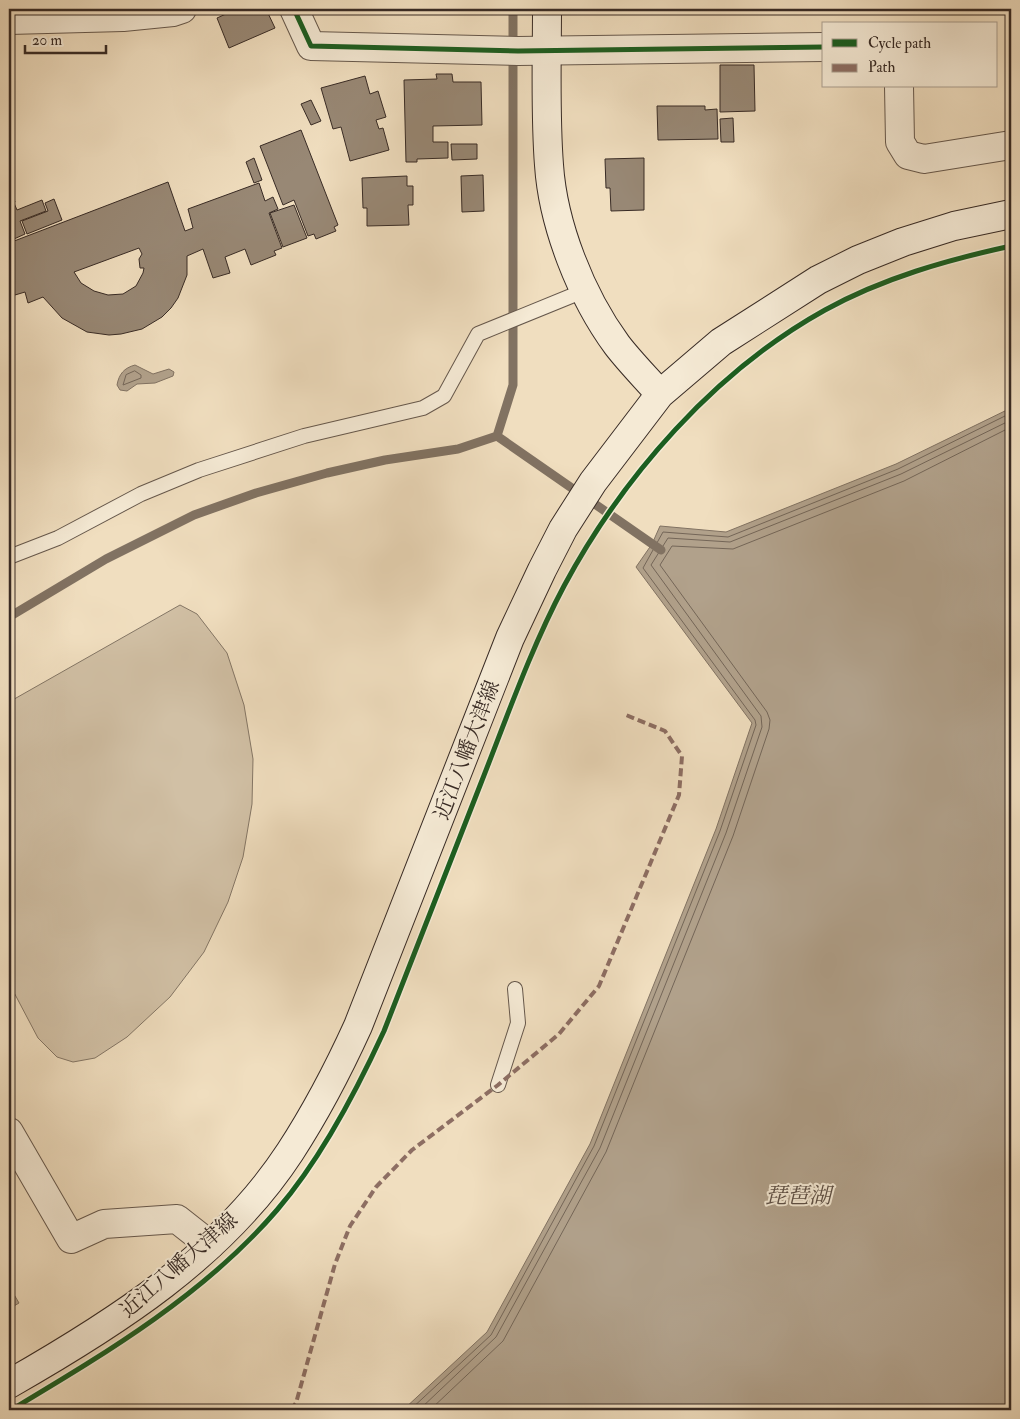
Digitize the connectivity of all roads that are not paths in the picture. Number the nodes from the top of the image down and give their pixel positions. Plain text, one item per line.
1 (182, 9) edge
2 (294, 9) edge
3 (547, 9) edge
4 (56, 14) edge
5 (9, 20) edge
6 (822, 47) edge
7 (547, 50) junction
8 (899, 88) edge
9 (1011, 145) edge
10 (1011, 214) edge
11 (586, 290) junction
12 (660, 394) junction
13 (9, 557) edge
14 (515, 989) dead end
15 (498, 1085) dead end
16 (9, 1132) edge
17 (210, 1245) junction
18 (9, 1384) edge

1 - 4 main road
2 - 7 main road
3 - 7 main road
4 - 5 main road
6 - 7 main road
7 - 11 main road
8 - 9 main road
10 - 12 main road, 近江八幡大津線
11 - 12 main road
11 - 13 lane
12 - 17 main road, 近江八幡大津線
14 - 15 lane
16 - 17 main road
17 - 18 main road, 近江八幡大津線

